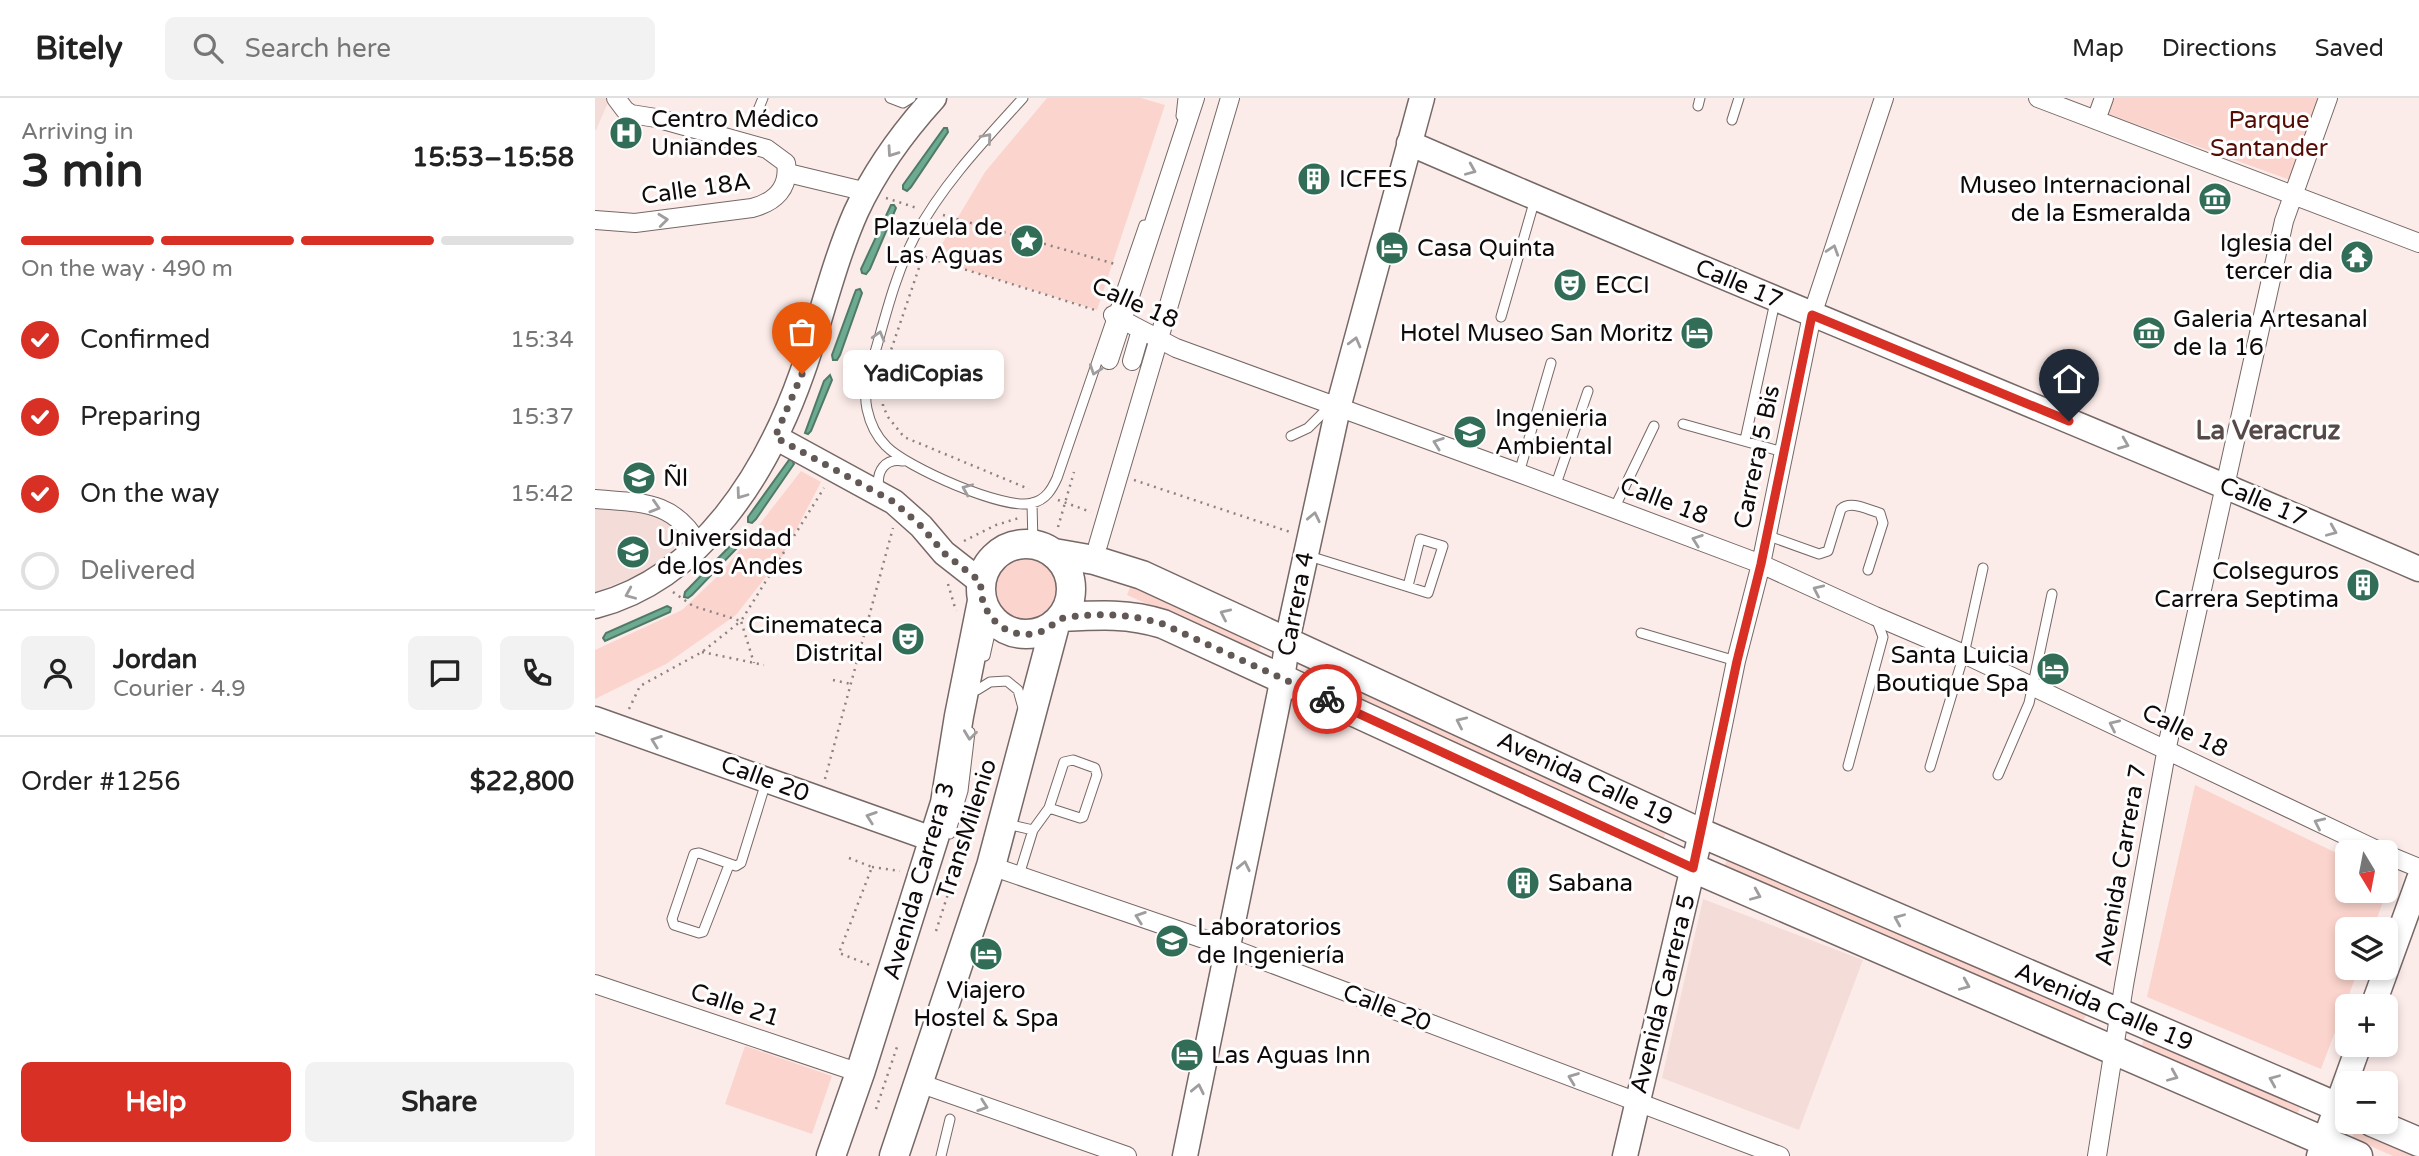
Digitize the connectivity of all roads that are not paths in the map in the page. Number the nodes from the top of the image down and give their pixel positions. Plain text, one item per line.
1 (617, 98) edge
2 (763, 98) edge
3 (890, 98) edge
4 (911, 98) edge
5 (934, 98) edge
6 (1023, 98) edge
7 (1181, 98) edge
8 (1230, 98) edge
9 (1422, 98) edge
10 (1739, 98) edge
11 (1884, 98) edge
12 (2038, 98) edge
13 (2104, 98) edge
14 (2328, 98) edge
15 (1189, 103) edge
16 (756, 115) dead end
17 (1732, 120) dead end
18 (2096, 120) junction
19 (1409, 143) junction
20 (787, 173) junction
21 (867, 192) junction
22 (2293, 194) junction
23 (1536, 197) junction
24 (595, 220) edge
25 (2419, 243) edge
26 (1776, 299) junction
27 (1812, 315) junction
28 (1117, 317) junction
29 (1501, 317) dead end
30 (1141, 330) junction
31 (1168, 344) junction
32 (1109, 360) dead end
33 (1132, 361) dead end
34 (1551, 363) dead end
35 (1588, 391) dead end
36 (1334, 406) junction
37 (1683, 424) dead end
38 (1654, 426) dead end
39 (1291, 436) dead end
40 (775, 437) junction
41 (1745, 440) junction
42 (1783, 452) junction
43 (905, 461) junction
44 (1519, 472) junction
45 (2225, 485) junction
46 (1555, 487) junction
47 (884, 496) junction
48 (595, 499) edge
49 (1032, 503) junction
50 (1614, 509) junction
51 (1766, 535) junction
52 (1048, 541) junction
53 (699, 545) junction
54 (1098, 545) dead end
55 (1303, 545) junction
56 (1761, 564) junction
57 (1983, 568) dead end
58 (2419, 569) edge
59 (1868, 570) dead end
60 (1408, 586) junction
61 (2052, 594) dead end
62 (986, 601) junction
63 (595, 606) edge
64 (1875, 616) junction
65 (1055, 624) junction
66 (1641, 633) dead end
67 (1287, 643) junction
68 (1963, 654) junction
69 (1737, 661) junction
70 (982, 666) dead end
71 (980, 678) dead end
72 (1281, 679) junction
73 (2033, 688) junction
74 (977, 690) junction
75 (975, 701) dead end
76 (1024, 713) junction
77 (595, 719) edge
78 (972, 723) dead end
79 (2166, 751) junction
80 (1848, 766) dead end
81 (1930, 767) dead end
82 (1998, 775) dead end
83 (766, 780) junction
84 (1049, 808) junction
85 (1001, 812) junction
86 (1033, 830) junction
87 (1701, 833) junction
88 (2355, 840) edge
89 (940, 845) junction
90 (2398, 859) edge
91 (729, 865) junction
92 (991, 866) junction
93 (1693, 868) junction
94 (2419, 868) edge
95 (1019, 875) junction
96 (2419, 879) edge
97 (1228, 947) junction
98 (595, 984) edge
99 (2377, 994) edge
100 (2119, 1014) junction
101 (2114, 1050) junction
102 (860, 1073) junction
103 (919, 1083) junction
104 (1637, 1103) junction
105 (2335, 1105) edge
106 (950, 1119) dead end
107 (2335, 1122) edge
108 (2398, 1133) edge
109 (2419, 1142) edge
110 (2321, 1149) edge
111 (831, 1156) edge
112 (894, 1156) edge
113 (941, 1156) edge
114 (1127, 1156) edge
115 (1185, 1156) edge
116 (1625, 1156) edge
117 (1780, 1156) edge
118 (2098, 1156) edge
119 (2358, 1156) edge

1 - 20 street
2 - 16 lane
3 - 4 lane
5 -> 21 street
43 -> 6 lane
7 - 15 lane
8 - 31 street
9 - 19 street, Carrera 4
10 - 17 lane
27 -> 11 street, Carrera 5 Bis
12 - 18 street
13 - 18 street
14 - 22 street, Avenida Carrera 7
15 - 28 street
15 - 28 lane
18 - 22 street
19 -> 23 street, Calle 17
36 -> 19 street, Carrera 4
20 - 21 street
24 -> 20 street, Calle 18A
21 - 40 street
22 - 25 street
22 - 45 street, Avenida Carrera 7
23 - 26 street, Calle 17
23 - 29 lane
26 - 27 street, Calle 17
26 - 41 lane
27 - 42 street, Carrera 5 Bis
27 -> 45 street, Calle 17
28 - 30 street, Calle 18
28 - 32 street
28 -> 49 lane
30 - 31 street, Calle 18
30 - 33 street
31 - 36 street, Calle 18
31 - 54 street
34 - 44 lane
35 - 46 lane
36 - 39 lane
44 -> 36 street, Calle 18
55 -> 36 street, Carrera 4
37 - 41 lane
38 - 50 lane
40 - 47 street
40 -> 53 street
41 - 42 lane
42 - 51 street, Carrera 5 Bis
43 - 47 lane
49 -> 43 lane
44 - 46 street, Calle 18
45 -> 58 street, Calle 17
45 - 79 street, Avenida Carrera 7
46 - 50 street, Calle 18
47 - 62 street
48 -> 53 street
49 - 52 lane
56 -> 50 street, Calle 18
51 - 56 street, Carrera 5 Bis
51 - 59 lane
52 - 62 main road
52 - 65 main road
67 -> 52 main road, Avenida Calle 19
53 -> 63 street
55 - 60 lane
55 - 67 street, Carrera 4
64 -> 56 street, Calle 18
56 - 69 street, Carrera 5 Bis
57 - 68 lane
60 - 60 lane
61 - 73 lane
62 - 65 main road
62 - 70 lane
62 - 89 main road, Avenida Carrera 3
64 - 68 street, Calle 18
64 - 80 lane
65 - 72 main road, Avenida Calle 19
65 - 76 lane, TransMilenio
65 - 85 main road
66 - 69 lane
67 - 72 street, Carrera 4
87 -> 67 main road, Avenida Calle 19
68 - 73 street, Calle 18
68 - 81 lane
69 - 87 street, Carrera 5 Bis
71 - 74 lane
72 - 93 main road, Avenida Calle 19
97 -> 72 street, Carrera 4
79 -> 73 street, Calle 18
73 - 82 lane
74 - 75 lane
74 - 76 lane
76 - 85 lane, TransMilenio
83 -> 77 street, Calle 20
78 -> 89 lane, TransMilenio
88 -> 79 street, Calle 18
79 - 100 street, Avenida Carrera 7
89 -> 83 street, Calle 20
83 - 91 lane
84 - 84 lane
84 - 86 lane
85 - 86 lane
85 - 92 main road
86 - 95 lane
87 - 93 street, Avenida Carrera 5
100 -> 87 main road, Avenida Calle 19
89 - 102 main road, Avenida Carrera 3
90 - 94 street, Calle 18
91 - 91 lane
92 - 95 street, Calle 20
92 - 103 main road
93 -> 101 main road, Avenida Calle 19
93 - 104 street, Avenida Carrera 5
97 -> 95 street, Calle 20
96 - 99 street
104 -> 97 street, Calle 20
115 -> 97 street, Carrera 4
98 - 102 street, Calle 21
100 - 101 street, Avenida Carrera 7
105 -> 100 main road, Avenida Calle 19
101 -> 110 main road, Avenida Calle 19
101 - 118 street, Avenida Carrera 7
102 - 111 main road, Avenida Carrera 3
103 - 112 main road
103 -> 114 street
104 - 116 street, Avenida Carrera 5
104 - 117 street, Calle 20
106 - 113 lane
107 - 110 street
108 - 109 main road
110 - 119 main road, Avenida Calle 19

